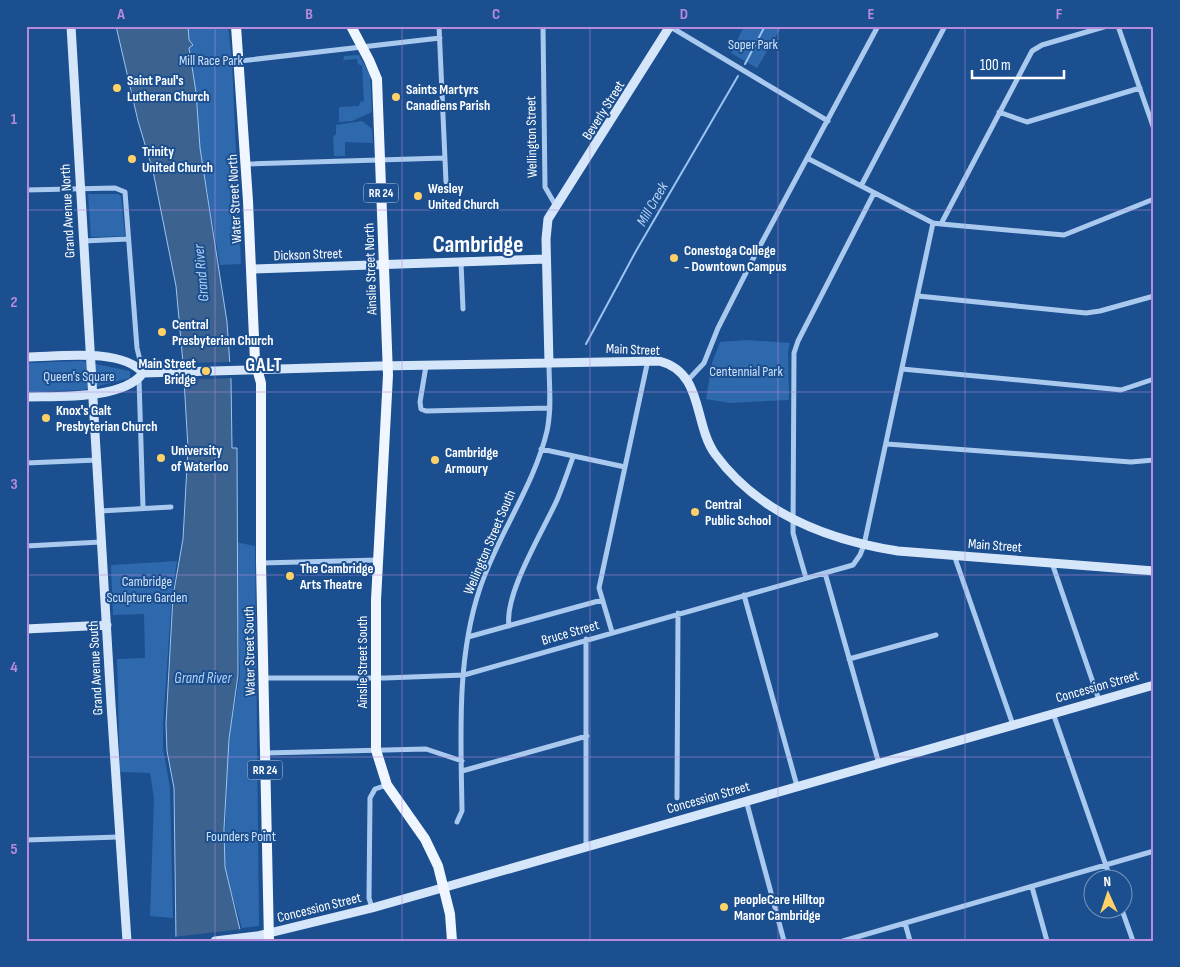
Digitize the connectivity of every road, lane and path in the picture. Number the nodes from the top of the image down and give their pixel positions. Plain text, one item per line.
1 (71, 26) edge
2 (236, 26) edge
3 (351, 26) edge
4 (439, 26) edge
5 (543, 26) edge
6 (670, 26) edge
7 (878, 26) edge
8 (945, 26) edge
9 (1107, 26) edge
10 (1118, 26) edge
11 (440, 38) junction
12 (363, 48) junction
13 (240, 61) junction
14 (1140, 88) junction
15 (1000, 112) junction
16 (828, 121) junction
17 (1154, 129) edge
18 (445, 158) junction
19 (807, 158) junction
20 (380, 160) junction
21 (246, 164) junction
22 (446, 182) dead end
23 (861, 186) junction
24 (80, 189) junction
25 (26, 190) edge
26 (874, 193) junction
27 (1154, 198) edge
28 (556, 206) junction
29 (933, 223) junction
30 (941, 224) junction
31 (128, 239) junction
32 (83, 241) junction
33 (546, 259) junction
34 (461, 262) junction
35 (384, 265) junction
36 (251, 269) junction
37 (918, 296) junction
38 (1154, 296) edge
39 (463, 310) dead end
40 (90, 356) junction
41 (26, 357) edge
42 (648, 360) junction
43 (549, 363) junction
44 (388, 366) junction
45 (426, 366) junction
46 (258, 369) junction
47 (902, 369) junction
48 (141, 376) junction
49 (1154, 378) edge
50 (688, 380) junction
51 (92, 394) junction
52 (26, 397) edge
53 (550, 408) junction
54 (887, 444) junction
55 (541, 449) junction
56 (573, 456) junction
57 (97, 460) junction
58 (1154, 460) edge
59 (26, 463) edge
60 (625, 466) junction
61 (171, 507) dead end
62 (143, 508) junction
63 (100, 511) junction
64 (794, 521) junction
65 (102, 542) junction
66 (26, 546) edge
67 (864, 546) junction
68 (954, 555) junction
69 (378, 560) junction
70 (261, 563) junction
71 (1052, 563) junction
72 (1154, 571) edge
73 (824, 573) junction
74 (806, 578) junction
75 (744, 595) junction
76 (602, 600) junction
77 (678, 613) junction
78 (107, 625) junction
79 (509, 626) junction
80 (26, 629) edge
81 (612, 632) junction
82 (936, 634) dead end
83 (468, 637) junction
84 (586, 639) junction
85 (849, 659) junction
86 (464, 675) junction
87 (264, 678) junction
88 (375, 678) junction
89 (1154, 685) edge
90 (1099, 700) junction
91 (1053, 713) junction
92 (1013, 724) junction
93 (587, 736) junction
94 (376, 750) junction
95 (265, 753) junction
96 (462, 761) junction
97 (878, 764) junction
98 (462, 772) junction
99 (387, 785) junction
100 (797, 786) junction
101 (677, 798) dead end
102 (746, 800) junction
103 (457, 822) dead end
104 (119, 837) junction
105 (26, 840) edge
106 (586, 847) junction
107 (1154, 851) edge
108 (1107, 866) junction
109 (1108, 870) edge
110 (444, 887) junction
111 (1032, 887) junction
112 (372, 908) junction
113 (1126, 920) edge
114 (905, 923) junction
115 (269, 937) edge
116 (127, 941) edge
117 (215, 941) edge
118 (452, 941) edge
119 (784, 941) edge
120 (843, 941) edge
121 (910, 941) edge
122 (1047, 941) edge
123 (1133, 941) edge

1 - 24 main road, Grand Avenue North
2 - 13 main road, Water Street North / RR 24
3 - 12 main road, Ainslie Street North / RR 24
4 - 11 street
5 - 28 street, Wellington Street
6 - 16 street
6 - 28 main road, Beverly Street
7 - 16 street
8 - 23 street
9 - 15 street
10 - 14 street
11 - 12 street
11 - 18 street
12 - 13 street
12 - 20 main road, Ainslie Street North / RR 24
13 - 21 main road, Water Street North / RR 24
14 - 15 street
14 - 17 street
15 - 30 street
16 - 19 street
18 - 20 street
18 - 22 street
19 - 23 street
19 - 50 street
20 - 21 street
20 - 35 main road, Ainslie Street North / RR 24
21 - 36 main road, Water Street North / RR 24
23 - 26 street
24 - 25 street
24 - 31 street
24 - 32 main road, Grand Avenue North
26 - 29 street
26 - 64 street
27 - 30 street
28 - 33 main road
29 - 30 street
29 - 37 street
31 - 32 street
31 - 48 street
32 - 40 main road, Grand Avenue North
33 - 34 main road, Dickson Street
33 - 43 main road
34 - 35 main road, Dickson Street
34 - 39 street
35 - 36 main road, Dickson Street
35 - 44 main road, Ainslie Street North / RR 24
36 - 46 main road, Water Street North / RR 24
37 - 38 street
37 - 47 street
40 - 41 main road
40 - 48 main road
40 - 51 main road, Grand Avenue North
42 - 43 main road, Main Street
42 - 50 main road, Main Street
42 - 60 street
43 - 45 main road, Main Street
43 - 53 street, Wellington Street South
44 - 45 main road, Main Street
44 - 46 main road, Main Street
44 - 69 main road, Ainslie Street South / RR 24
45 - 53 street
46 - 48 main road, Main Street
46 - 70 main road, Water Street South / RR 24
47 - 49 street
47 - 54 street
48 - 51 main road
48 - 62 street
50 - 64 main road, Main Street
51 - 52 main road
51 - 57 main road, Grand Avenue South
53 - 55 street, Wellington Street South
54 - 58 street
54 - 67 street
55 - 56 street
55 - 83 street, Wellington Street South
56 - 60 street
56 - 79 street
57 - 59 street
57 - 63 main road, Grand Avenue South
60 - 76 street
61 - 62 street
62 - 63 street
63 - 65 main road, Grand Avenue South
64 - 67 main road, Main Street
64 - 74 street
65 - 66 street
65 - 78 main road, Grand Avenue South
67 - 68 main road, Main Street
67 - 73 street, Bruce Street
68 - 71 main road, Main Street
68 - 92 street
69 - 70 street
69 - 88 main road, Ainslie Street South / RR 24
70 - 87 main road, Water Street South / RR 24
71 - 72 main road, Main Street
71 - 90 street
73 - 74 street, Bruce Street
73 - 85 street
74 - 75 street, Bruce Street
75 - 77 street, Bruce Street
75 - 100 street
76 - 79 street
76 - 81 street
77 - 81 street, Bruce Street
77 - 101 street
78 - 80 main road
78 - 104 main road, Grand Avenue South
79 - 83 street
81 - 84 street, Bruce Street
82 - 85 street
83 - 86 street, Wellington Street South
84 - 86 street, Bruce Street
84 - 93 street
85 - 97 street
86 - 88 street, Bruce Street
86 - 96 street, Wellington Street South
87 - 88 street, Bruce Street
87 - 95 main road, Water Street South / RR 24
88 - 94 main road, Ainslie Street South / RR 24
89 - 90 main road, Concession Street
90 - 91 main road, Concession Street
91 - 92 main road, Concession Street
91 - 108 street
92 - 97 main road, Concession Street
93 - 98 street
93 - 106 street
94 - 95 street
94 - 96 street
94 - 99 main road, Ainslie Street South / RR 24
95 - 115 main road, Water Street South / RR 24
96 - 98 street, Wellington Street South
97 - 100 main road, Concession Street
98 - 103 street, Wellington Street South
99 - 110 main road, Ainslie Street South / RR 24
99 - 112 street
100 - 102 main road, Concession Street
102 - 106 main road, Concession Street
102 - 119 street
104 - 105 street
104 - 116 main road, Grand Avenue South
106 - 110 main road, Concession Street
107 - 108 street
108 - 109 street
108 - 111 street
110 - 112 main road, Concession Street
110 - 118 main road, Ainslie Street South / RR 24
111 - 114 street
111 - 122 street
112 - 115 main road, Concession Street
113 - 123 street
114 - 120 street
114 - 121 street
115 - 117 main road, Concession Street

